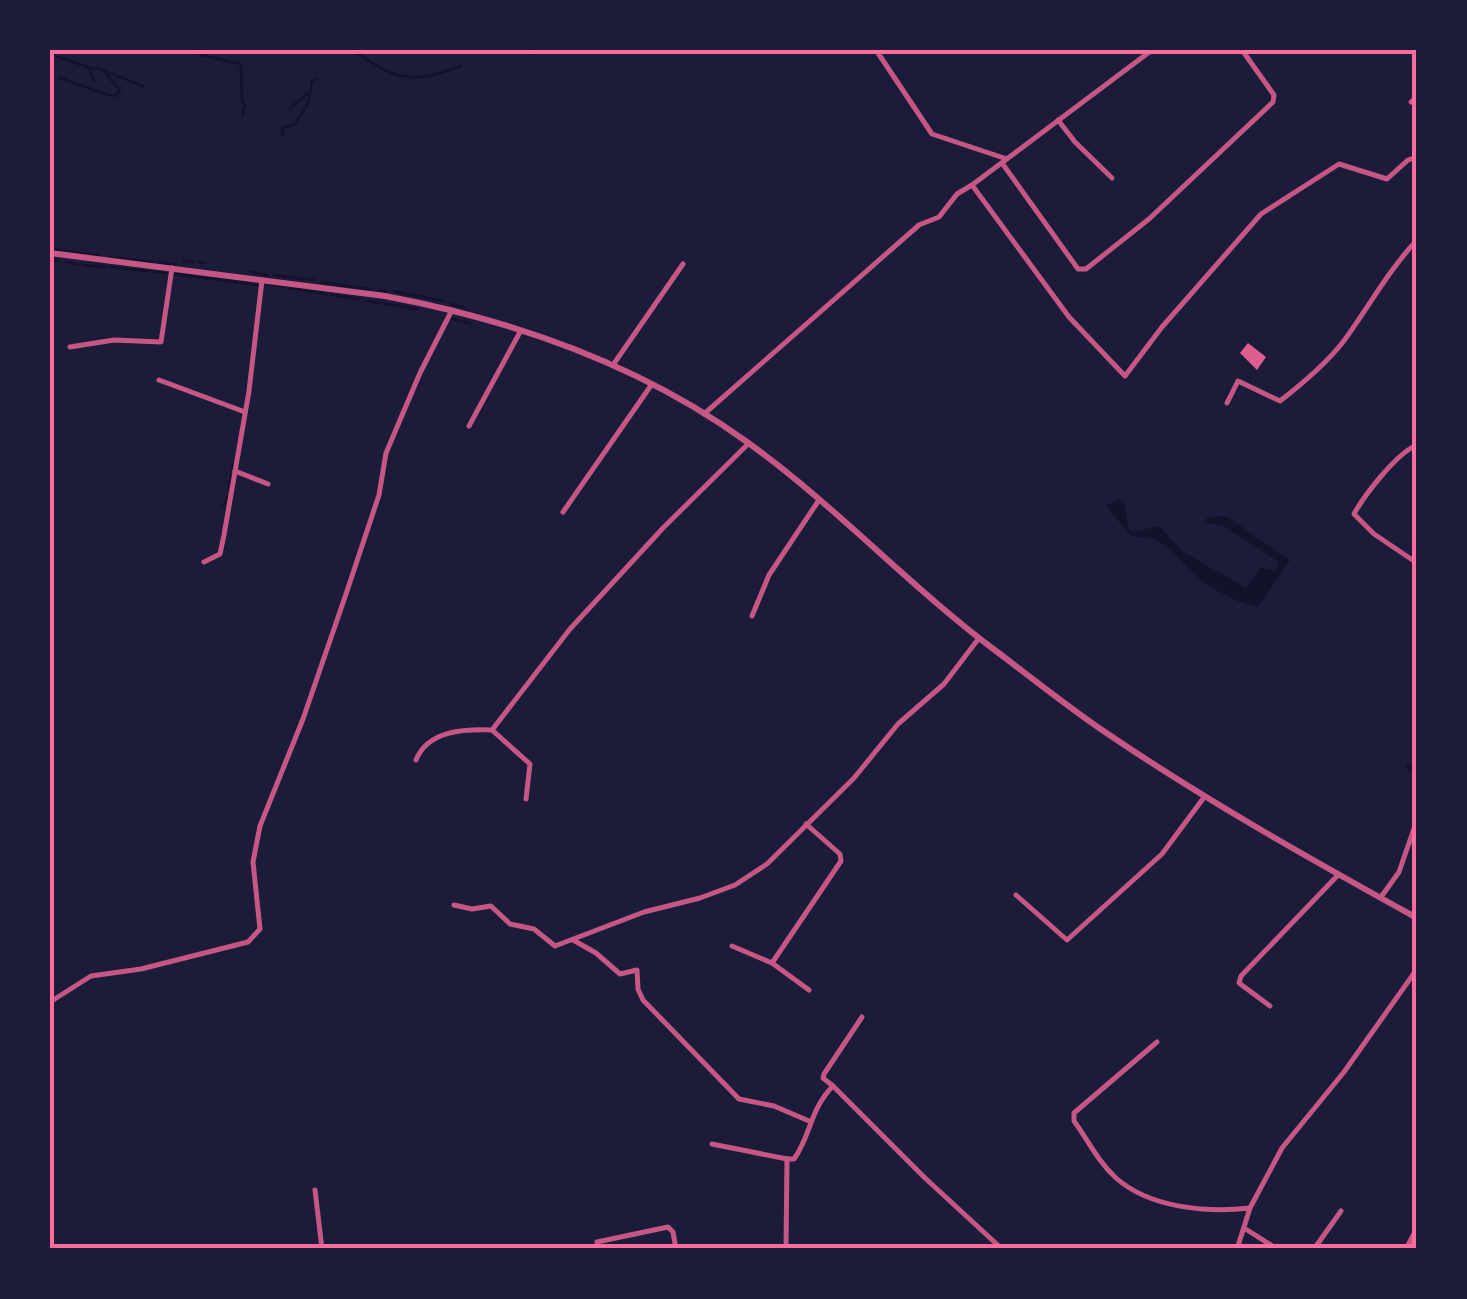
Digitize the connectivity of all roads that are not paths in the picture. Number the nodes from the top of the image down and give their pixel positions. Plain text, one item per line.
1 (876, 50) edge
2 (1152, 50) edge
3 (1242, 50) edge
4 (1058, 120) junction
5 (1417, 157) edge
6 (1004, 160) junction
7 (1112, 178) dead end
8 (972, 185) junction
9 (1417, 240) edge
10 (50, 253) edge
11 (683, 264) dead end
12 (172, 268) junction
13 (262, 280) junction
14 (452, 310) junction
15 (520, 332) junction
16 (70, 347) dead end
17 (613, 365) junction
18 (159, 380) dead end
19 (652, 384) junction
20 (1226, 403) dead end
21 (245, 412) junction
22 (704, 414) junction
23 (469, 426) dead end
24 (749, 443) junction
25 (1417, 445) edge
26 (235, 471) junction
27 (268, 484) dead end
28 (819, 500) junction
29 (563, 512) dead end
30 (204, 562) dead end
31 (1417, 563) edge
32 (752, 616) dead end
33 (979, 638) junction
34 (492, 730) junction
35 (416, 760) dead end
36 (1204, 796) junction
37 (526, 799) dead end
38 (1417, 820) edge
39 (806, 824) junction
40 (1339, 874) junction
41 (1016, 895) dead end
42 (1380, 898) junction
43 (454, 905) dead end
44 (1417, 918) edge
45 (573, 940) junction
46 (732, 946) dead end
47 (772, 963) junction
48 (1417, 970) edge
49 (809, 990) dead end
50 (50, 1002) edge
51 (1270, 1006) dead end
52 (862, 1017) dead end
53 (1157, 1042) dead end
54 (833, 1086) junction
55 (810, 1121) junction
56 (712, 1144) dead end
57 (788, 1159) junction
58 (315, 1190) dead end
59 (1250, 1208) junction
60 (1341, 1211) dead end
61 (1244, 1228) junction
62 (1417, 1228) edge
63 (597, 1242) dead end
64 (322, 1249) edge
65 (676, 1249) edge
66 (786, 1249) edge
67 (1002, 1249) edge
68 (1237, 1249) edge
69 (1277, 1249) edge
70 (1314, 1249) edge
71 (1406, 1249) edge

1 - 6 street
2 - 4 street
3 - 6 street
4 - 6 street
4 - 7 street
5 - 8 street
6 - 8 street
8 - 22 street
9 - 20 street
10 - 12 street
11 - 17 street
12 - 13 street
12 - 16 street
13 - 14 street
13 - 21 street
14 - 15 street
14 - 50 street
15 - 17 street
15 - 23 street
17 - 19 street
18 - 21 street
19 - 22 street
19 - 29 street
21 - 26 street
22 - 24 street
24 - 28 street
24 - 34 street
25 - 31 street
26 - 27 street
26 - 30 street
28 - 32 street
28 - 33 street
33 - 36 street
33 - 39 street
34 - 35 street
34 - 37 street
36 - 40 street
36 - 41 street
38 - 42 street
39 - 45 street
39 - 47 street
40 - 42 street
40 - 51 street
42 - 44 street
43 - 45 street
45 - 55 street
46 - 47 street
47 - 49 street
48 - 59 street
52 - 54 street
53 - 59 street
54 - 55 street
54 - 67 street
55 - 57 street
56 - 57 street
57 - 66 street
58 - 64 street
59 - 61 street
60 - 70 street
61 - 68 street
61 - 69 street
62 - 71 street
63 - 65 street

